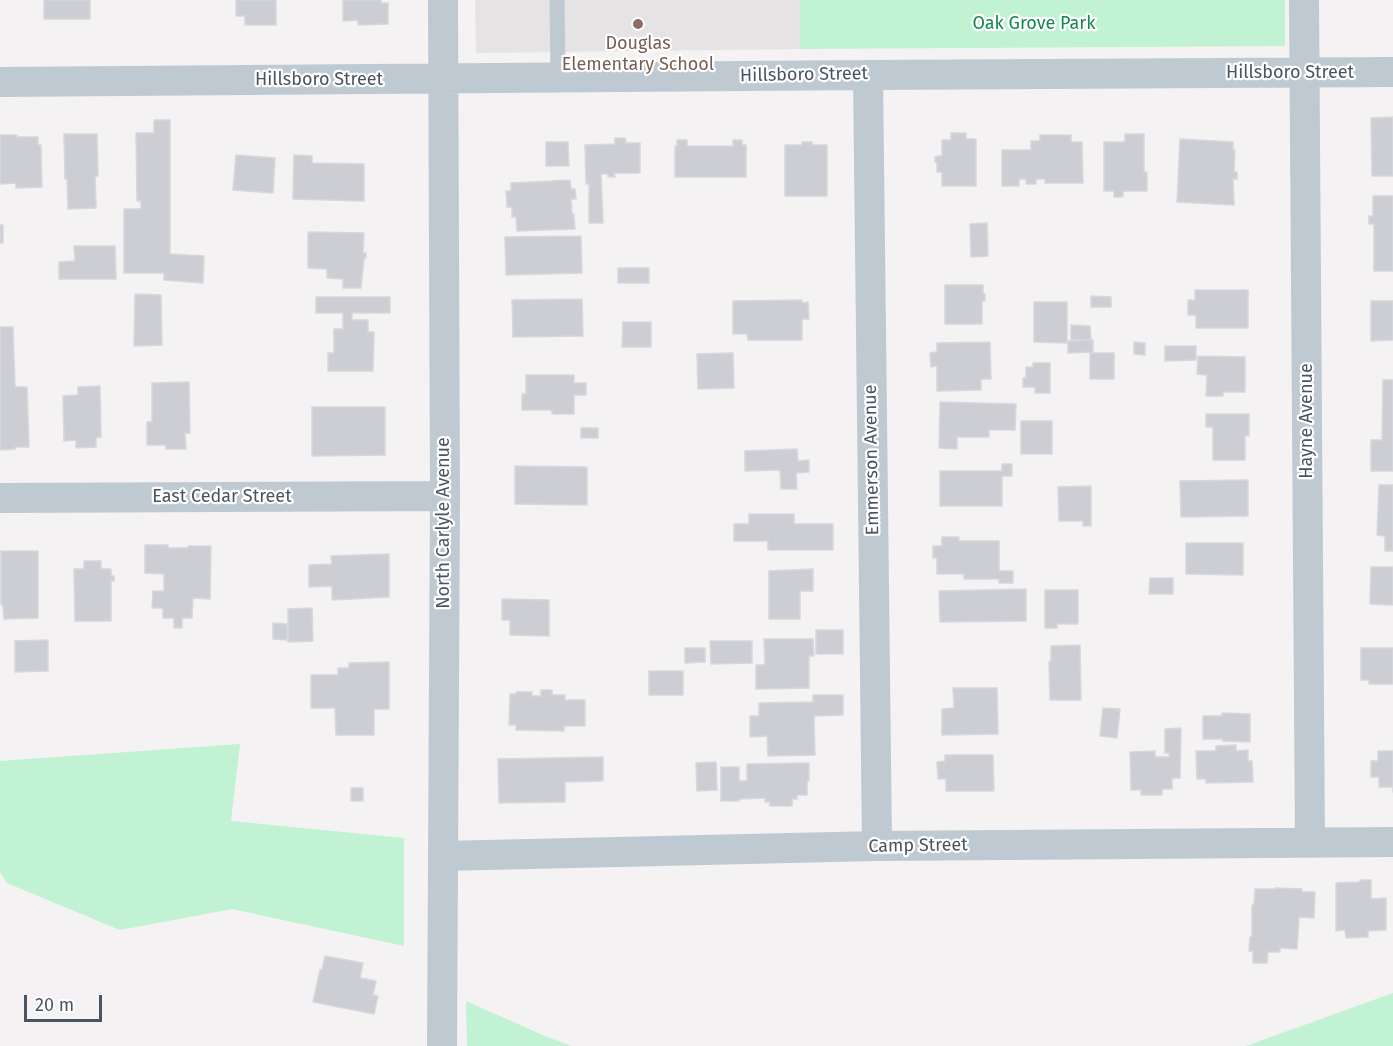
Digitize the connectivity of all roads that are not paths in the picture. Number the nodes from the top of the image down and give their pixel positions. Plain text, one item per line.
1 (443, 0) edge
2 (557, 0) edge
3 (1304, 0) edge
4 (1393, 72) edge
5 (1305, 73) junction
6 (868, 75) junction
7 (558, 78) junction
8 (443, 79) junction
9 (0, 82) edge
10 (444, 496) junction
11 (0, 498) edge
12 (1310, 842) junction
13 (1393, 842) edge
14 (877, 846) junction
15 (443, 856) junction
16 (442, 1046) edge

1 - 8 street, North Carlyle Avenue
2 - 7 lane
3 - 5 street, Hayne Avenue
4 - 5 street, Hillsboro Street
5 - 6 street, Hillsboro Street
5 - 12 street, Hayne Avenue
6 - 7 street, Hillsboro Street
6 - 14 street, Emmerson Avenue
7 - 8 street, Hillsboro Street
8 - 9 street, Hillsboro Street
8 - 10 street, North Carlyle Avenue
10 - 11 street, East Cedar Street
10 - 15 street, North Carlyle Avenue
12 - 13 street, Camp Street
12 - 14 street, Camp Street
14 - 15 street, Camp Street
15 - 16 street, North Carlyle Avenue

